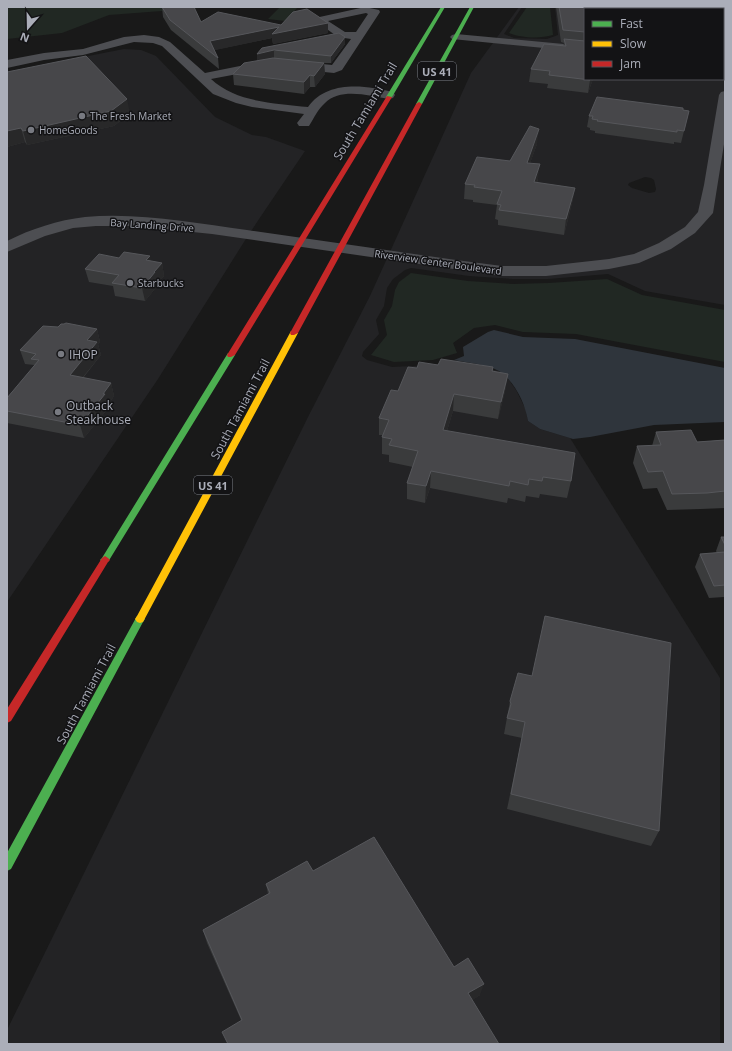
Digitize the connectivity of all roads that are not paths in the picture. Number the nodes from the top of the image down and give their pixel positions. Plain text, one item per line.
1 (443, 7) edge
2 (472, 7) edge
3 (342, 35) junction
4 (359, 36) junction
5 (456, 37) junction
6 (324, 38) edge
7 (584, 49) edge
8 (7, 64) edge
9 (203, 77) junction
10 (217, 91) junction
11 (722, 91) edge
12 (389, 95) junction
13 (312, 111) junction
14 (251, 116) dead end
15 (289, 123) dead end
16 (300, 242) junction
17 (7, 247) edge
18 (340, 248) junction
19 (7, 718) edge
20 (7, 865) edge

1 - 12 main road, South Tamiami Trail / US 41
2 - 5 main road, South Tamiami Trail / US 41
3 - 4 street
3 - 4 street
3 - 6 street
4 - 9 street
5 - 7 street
5 - 18 main road, South Tamiami Trail / US 41
8 - 9 street
9 - 10 street
10 - 13 street
10 - 14 street
11 - 18 street, Riverview Center Boulevard
12 - 13 street
12 - 16 main road, South Tamiami Trail / US 41
13 - 15 street
16 - 17 street, Bay Landing Drive
16 - 18 street, Riverview Center Boulevard
16 - 19 main road, South Tamiami Trail / US 41
18 - 20 main road, South Tamiami Trail / US 41

